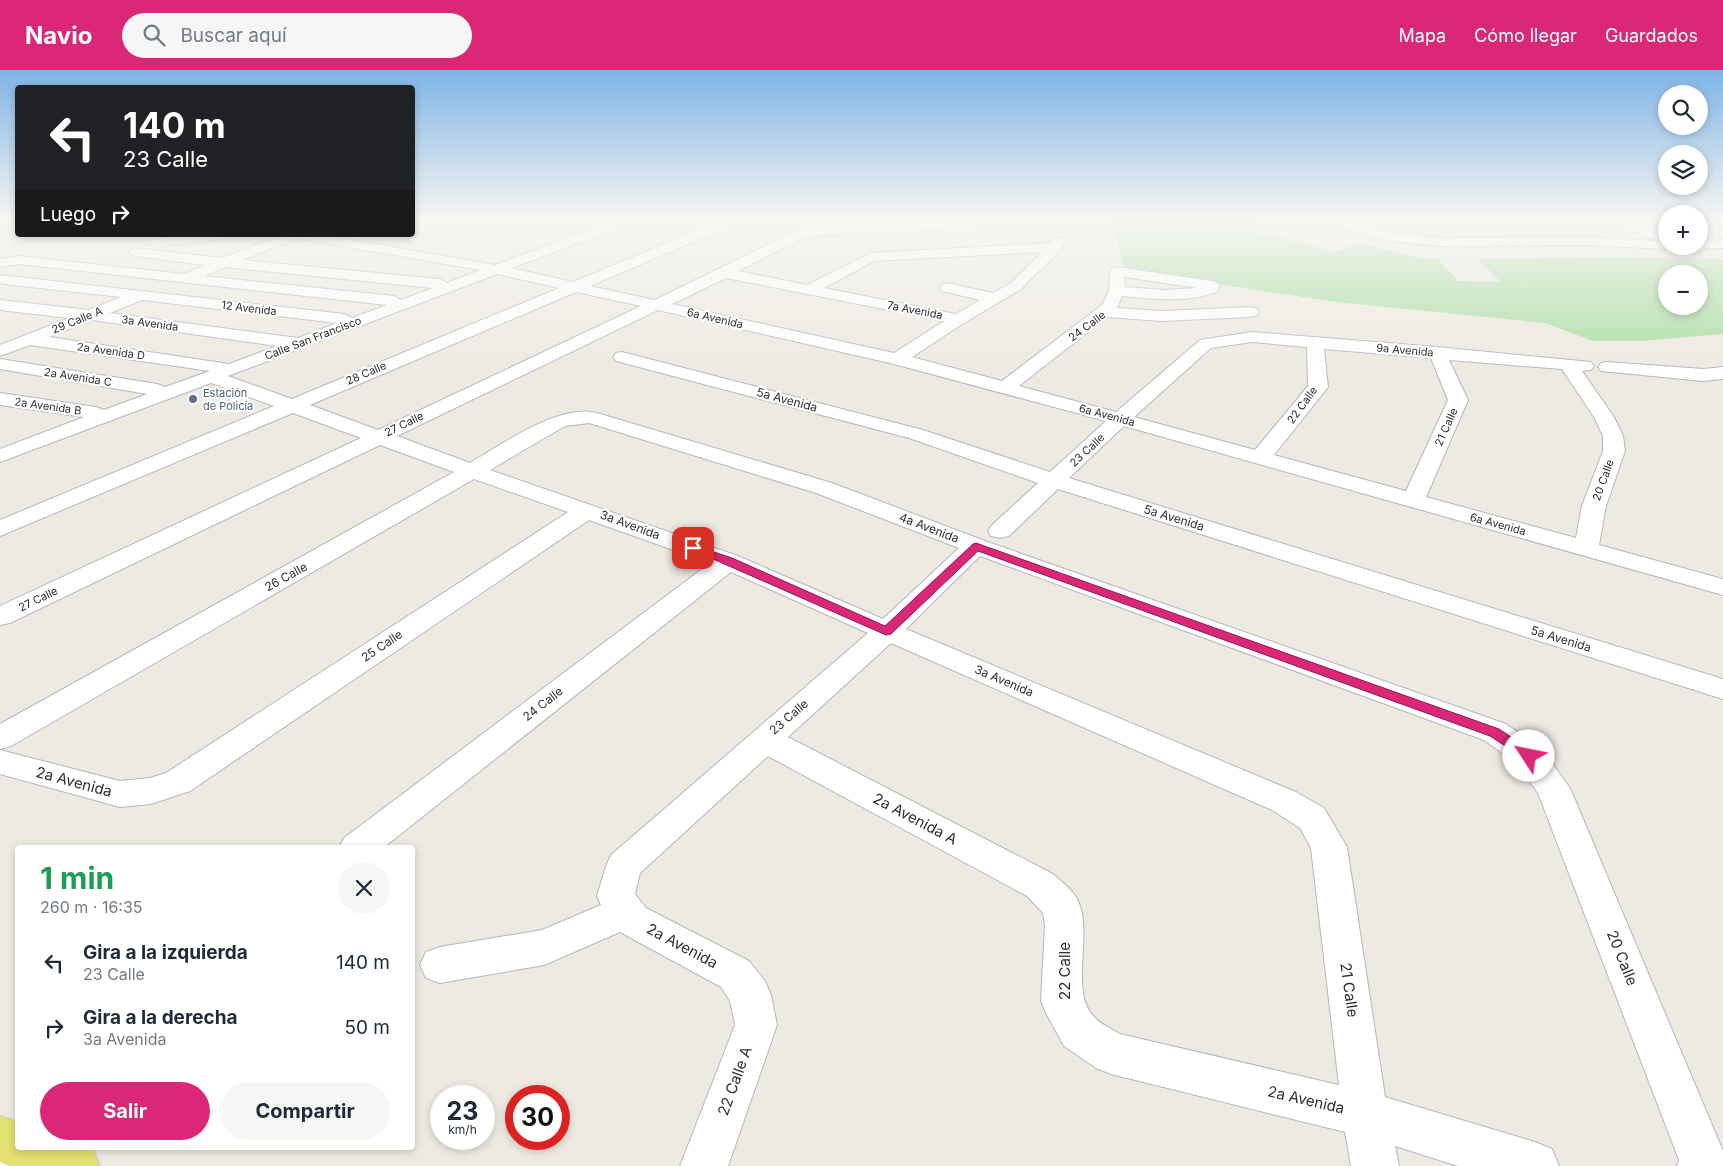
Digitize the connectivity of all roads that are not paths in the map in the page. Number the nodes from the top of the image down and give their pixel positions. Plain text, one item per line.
1 (129, 271) edge
2 (202, 271) edge
3 (308, 271) edge
4 (480, 271) edge
5 (481, 271) edge
6 (498, 271) edge
7 (609, 271) edge
8 (728, 271) edge
9 (844, 271) edge
10 (1031, 271) edge
11 (724, 273) junction
12 (187, 277) junction
13 (4, 279) dead end
14 (440, 284) junction
15 (573, 286) junction
16 (947, 288) dead end
17 (810, 289) junction
18 (1117, 291) junction
19 (141, 295) junction
20 (995, 298) junction
21 (394, 301) junction
22 (0, 304) edge
23 (655, 304) junction
24 (1105, 312) junction
25 (1251, 312) dead end
26 (91, 315) junction
27 (958, 319) junction
28 (344, 320) junction
29 (0, 334) edge
30 (29, 339) junction
31 (1225, 340) joint
32 (1315, 342) junction
33 (293, 343) junction
34 (572, 344) junction
35 (0, 351) edge
36 (599, 351) dead end
37 (1437, 352) junction
38 (622, 356) dead end
39 (897, 359) junction
40 (0, 364) edge
41 (1577, 365) joint
42 (1607, 367) dead end
43 (217, 372) junction
44 (1723, 373) edge
45 (1703, 375) junction
46 (1005, 388) junction
47 (157, 390) junction
48 (1723, 394) edge
49 (0, 399) edge
50 (292, 405) junction
51 (96, 413) junction
52 (574, 418) joint
53 (1120, 419) junction
54 (378, 436) junction
55 (0, 449) edge
56 (0, 456) edge
57 (1260, 458) junction
58 (473, 471) junction
59 (1055, 481) junction
60 (1414, 501) junction
61 (587, 510) junction
62 (0, 529) edge
63 (988, 539) junction
64 (1586, 548) junction
65 (729, 561) junction
66 (1723, 587) edge
67 (0, 617) edge
68 (886, 631) junction
69 (1723, 689) edge
70 (0, 738) edge
71 (764, 739) junction
72 (1529, 756) joint
73 (0, 762) edge
74 (178, 782) joint
75 (1312, 818) joint
76 (361, 845) edge
77 (620, 903) junction
78 (1061, 906) joint
79 (440, 965) dead end
80 (750, 995) joint
81 (1079, 1032) joint
82 (1366, 1114) junction
83 (22, 1150) edge
84 (76, 1166) edge
85 (704, 1166) edge
86 (1375, 1166) edge
87 (1535, 1166) edge
88 (1701, 1166) edge

1 - 12 street
2 - 12 street, 29 Calle A
3 - 14 street
4 - 14 street, Calle San Francisco
5 - 33 street, Calle San Francisco
6 - 15 street, 6a Avenida
7 - 15 street, 28 Calle
8 - 11 street, 27 Calle
9 - 17 street
10 - 20 street
11 - 17 street, 7a Avenida
11 - 23 street, 27 Calle
12 - 19 street, 29 Calle A
12 - 21 street
13 - 19 street, 12 Avenida
14 - 21 street, Calle San Francisco
15 - 23 street, 6a Avenida
15 - 50 street, 28 Calle
16 - 20 street
17 - 27 street, 7a Avenida
18 - 18 street, 24 Calle
18 - 24 street, 24 Calle
19 - 26 street, 29 Calle A
19 - 28 street, 12 Avenida
20 - 27 street
21 - 28 street, Calle San Francisco
22 - 26 street, 3a Avenida
23 - 34 street, 27 Calle
23 - 39 street, 6a Avenida
24 - 25 street
24 - 46 street, 24 Calle
26 - 30 street, 29 Calle A
26 - 33 street, 3a Avenida
27 - 39 street
28 - 33 street, Calle San Francisco
29 - 30 street, 2a Avenida D
30 - 35 street, 29 Calle A
30 - 43 street, 2a Avenida D
31 - 32 street, 9a Avenida
31 - 53 street, 23 Calle
32 - 37 street, 9a Avenida
32 - 57 street, 22 Calle
33 - 43 street, Calle San Francisco
34 - 36 street
34 - 54 street, 27 Calle
37 - 41 street, 9a Avenida
37 - 60 street, 21 Calle
38 - 59 street, 5a Avenida
39 - 46 street, 6a Avenida
40 - 47 street, 2a Avenida C
41 - 64 street, 20 Calle
42 - 45 street
43 - 47 street, Calle San Francisco
43 - 50 street, 3a Avenida
43 - 56 street, Calle San Francisco
44 - 45 street
45 - 48 street
46 - 53 street, 6a Avenida
47 - 51 street, Calle San Francisco
49 - 51 street, 2a Avenida B
50 - 54 street, 3a Avenida
50 - 62 street, 28 Calle
51 - 55 street, Calle San Francisco
52 - 58 street, 26 Calle
52 - 63 street, 4a Avenida
53 - 57 street, 6a Avenida
53 - 59 street, 23 Calle
54 - 58 street, 3a Avenida
54 - 67 street, 27 Calle
57 - 60 street, 6a Avenida
58 - 61 street, 3a Avenida
58 - 70 street, 26 Calle
59 - 63 street, 23 Calle
59 - 69 street, 5a Avenida
60 - 64 street, 6a Avenida
61 - 65 street, 3a Avenida
61 - 74 street, 25 Calle
63 - 68 street, 23 Calle
63 - 72 street, 4a Avenida
64 - 66 street, 6a Avenida
65 - 68 street, 3a Avenida
65 - 76 street, 24 Calle
68 - 71 street, 23 Calle
68 - 75 street, 3a Avenida
71 - 77 street, 23 Calle
71 - 78 street, 2a Avenida A
72 - 88 street, 20 Calle
73 - 74 street, 2a Avenida
75 - 82 street, 21 Calle
77 - 79 street
77 - 80 street, 2a Avenida
78 - 81 street, 22 Calle
80 - 85 street, 22 Calle A
81 - 82 street, 2a Avenida
82 - 86 street, 21 Calle
82 - 87 street, 2a Avenida
83 - 84 main road

